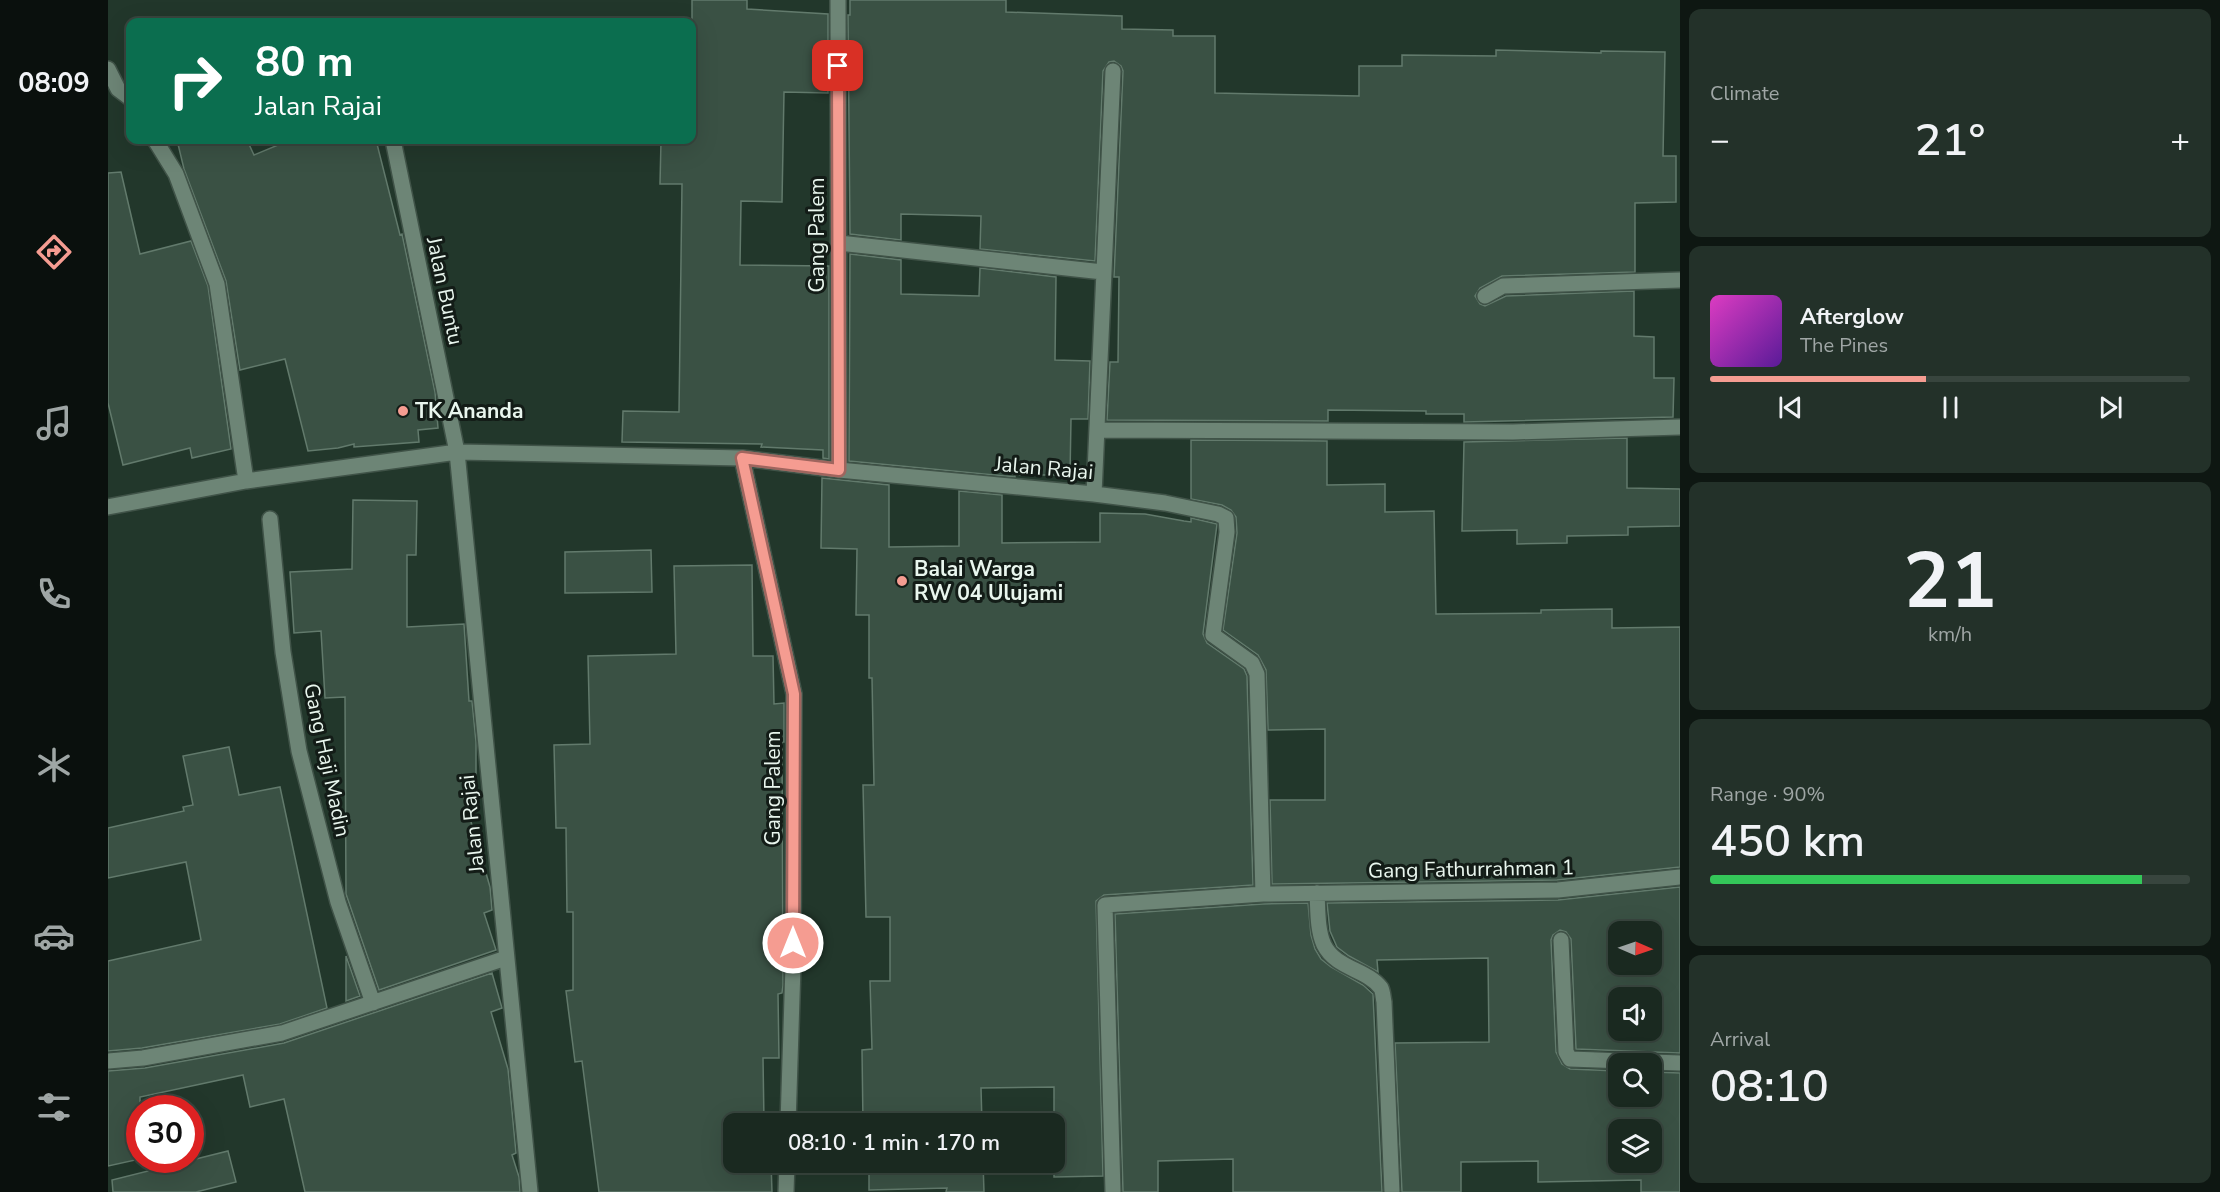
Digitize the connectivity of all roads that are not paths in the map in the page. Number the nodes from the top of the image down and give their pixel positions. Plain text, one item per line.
1 (838, 0) edge
2 (1113, 71) dead end
3 (110, 72) edge
4 (126, 95) edge
5 (157, 144) edge
6 (394, 144) edge
7 (838, 243) junction
8 (1103, 272) junction
9 (1680, 279) edge
10 (1485, 296) dead end
11 (1680, 427) edge
12 (1096, 430) junction
13 (457, 452) junction
14 (742, 458) junction
15 (839, 470) junction
16 (246, 481) junction
17 (1094, 494) junction
18 (108, 507) edge
19 (270, 519) dead end
20 (1680, 878) edge
21 (1317, 893) junction
22 (1263, 894) junction
23 (1561, 940) dead end
24 (506, 958) junction
25 (373, 1003) junction
26 (108, 1061) edge
27 (1680, 1064) edge
28 (788, 1113) edge
29 (787, 1173) edge
30 (530, 1192) edge
31 (786, 1192) edge
32 (1113, 1192) edge
33 (1392, 1192) edge

1 - 7 street, Gang Palem
2 - 8 street
3 - 4 street
5 - 16 street
6 - 13 street, Jalan Buntu
7 - 8 street
7 - 15 street, Gang Palem
8 - 12 street
9 - 10 street
11 - 12 street
12 - 17 street
13 - 14 street, Jalan Rajai
13 - 16 street, Jalan Rajai
13 - 24 street, Jalan Rajai
14 - 15 street, Jalan Rajai
14 - 28 street, Gang Palem
15 - 17 street, Jalan Rajai
16 - 18 street, Jalan Rajai
17 - 22 street, Jalan Rajai
19 - 25 street, Gang Haji Madin
20 - 21 street, Gang Fathurrahman 1
21 - 22 street, Gang Fathurrahman 1
21 - 33 street
22 - 32 street, Gang Fathurrahman 1
23 - 27 street
24 - 25 street
24 - 30 street, Jalan Rajai
25 - 26 street
29 - 31 street

